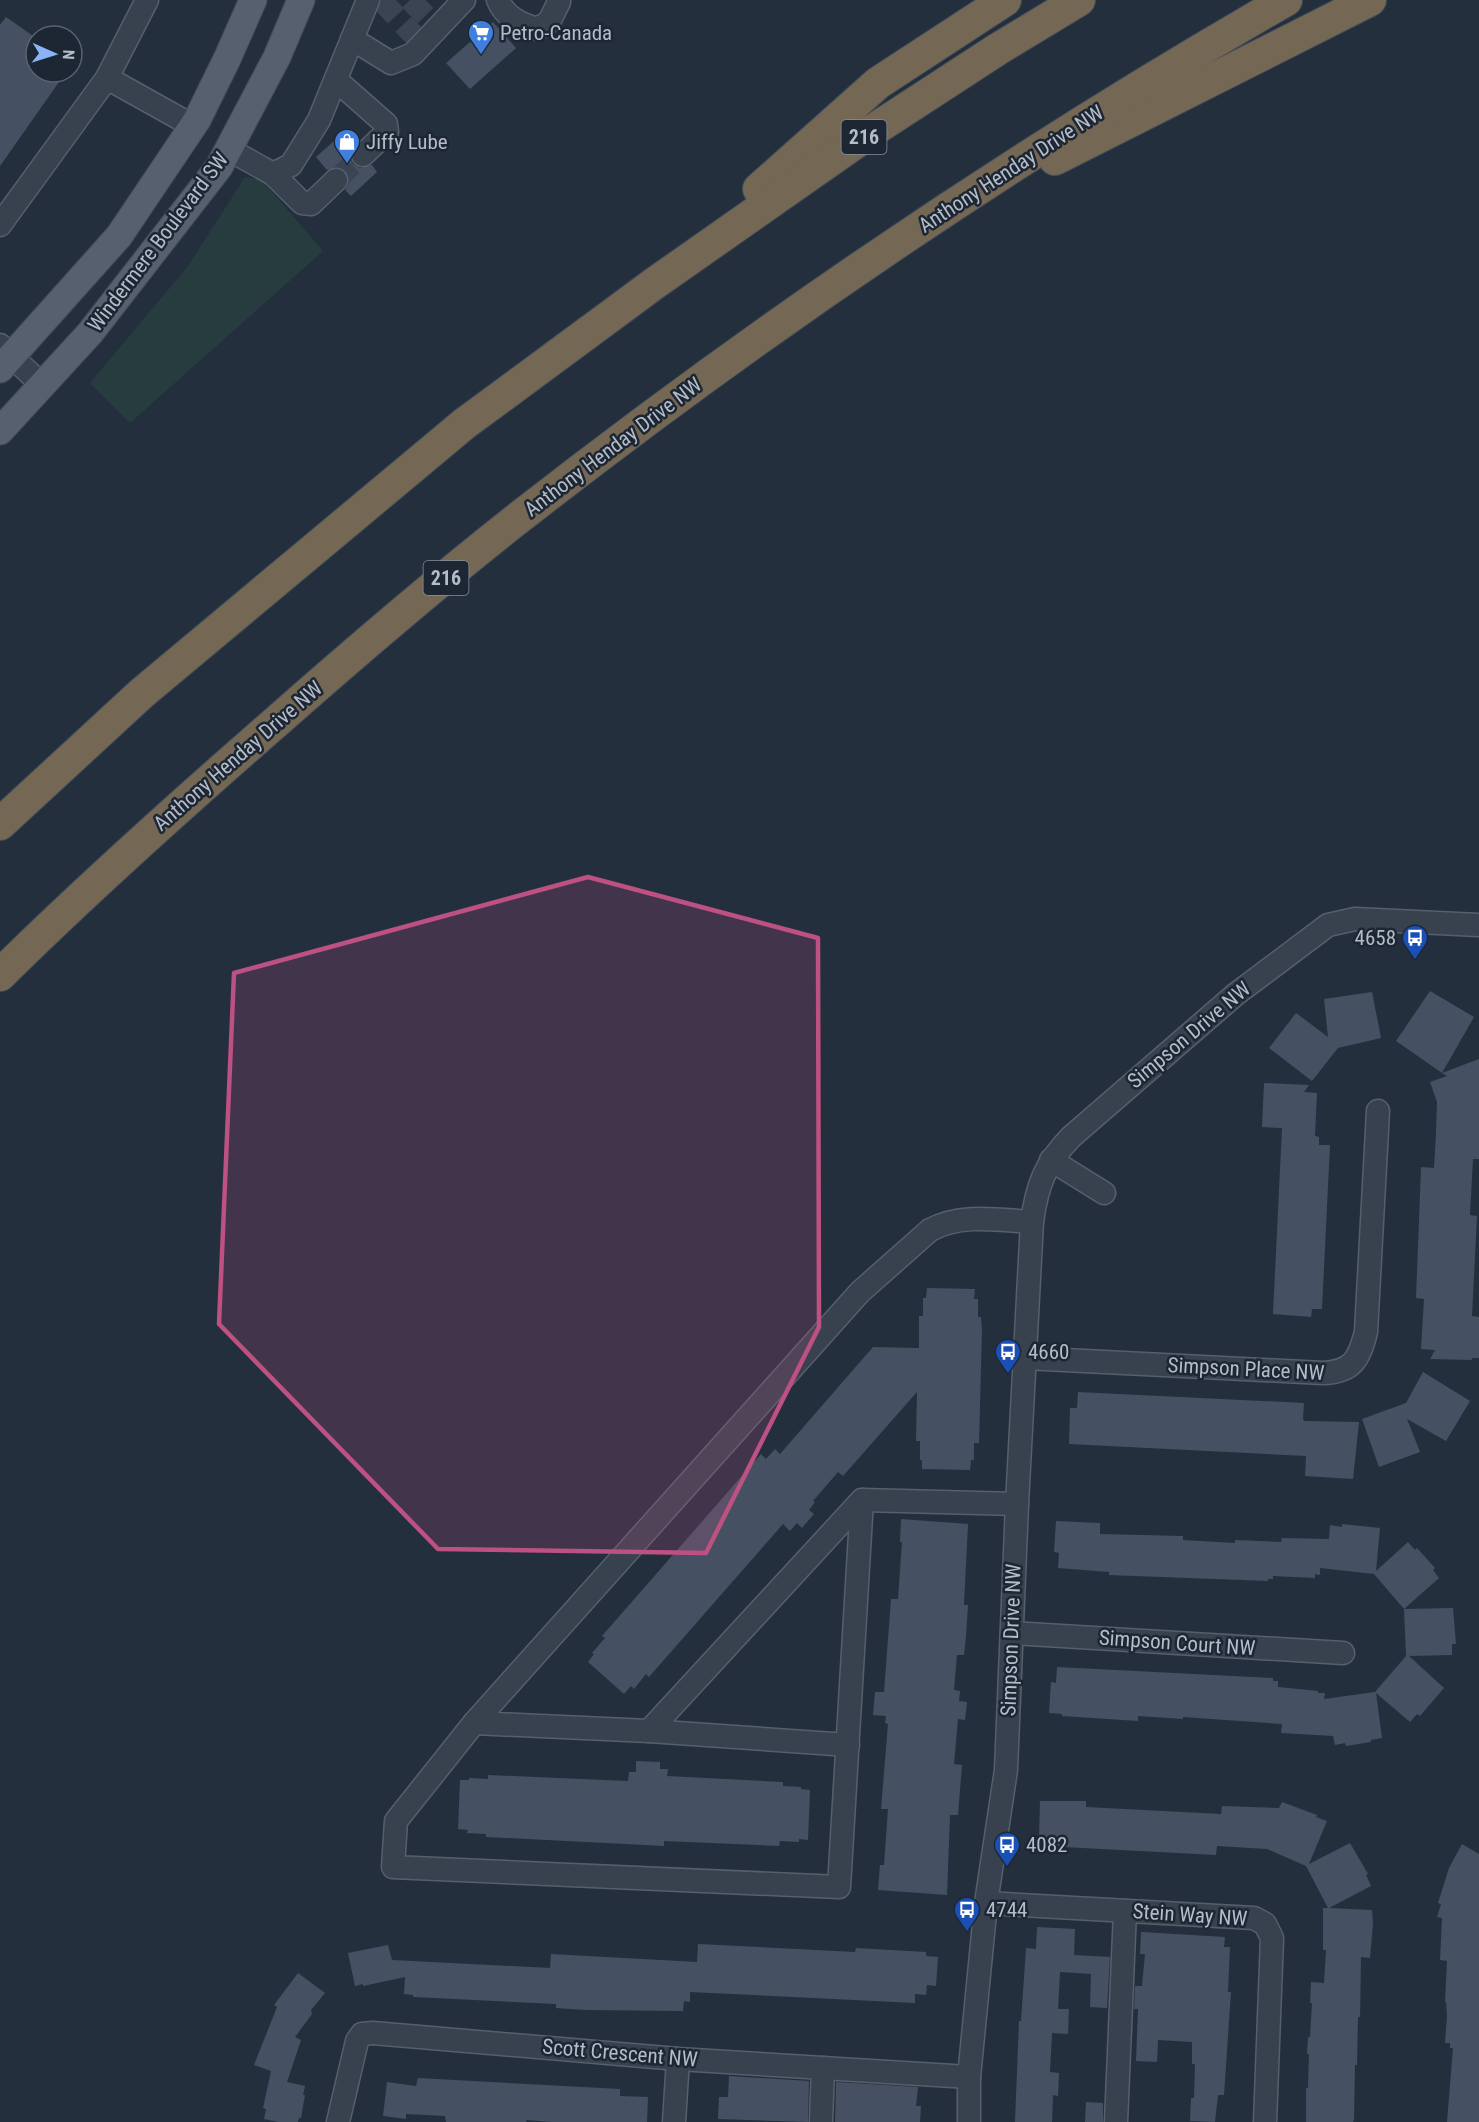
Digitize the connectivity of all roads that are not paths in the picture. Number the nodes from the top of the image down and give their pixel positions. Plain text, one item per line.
1 (147, 0) edge
2 (253, 0) edge
3 (301, 0) edge
4 (368, 0) edge
5 (464, 0) edge
6 (498, 0) edge
7 (558, 0) edge
8 (1005, 0) edge
9 (1079, 0) edge
10 (1286, 0) edge
11 (1370, 0) edge
12 (352, 39) junction
13 (107, 78) junction
14 (336, 80) junction
15 (193, 126) junction
16 (228, 149) junction
17 (363, 155) tunnel mouth
18 (273, 174) junction
19 (336, 180) tunnel mouth
20 (925, 223) junction
21 (0, 225) edge
22 (655, 283) junction
23 (4, 357) edge
24 (42, 385) junction
25 (0, 431) edge
26 (0, 824) edge
27 (1479, 925) edge
28 (0, 975) edge
29 (1378, 1111) dead end
30 (1051, 1160) junction
31 (1104, 1193) dead end
32 (1032, 1222) junction
33 (1025, 1358) junction
34 (862, 1500) junction
35 (1017, 1504) junction
36 (1012, 1633) junction
37 (1343, 1653) dead end
38 (474, 1723) junction
39 (649, 1731) junction
40 (848, 1745) junction
41 (986, 1903) junction
42 (1125, 1911) junction
43 (678, 2059) junction
44 (823, 2068) junction
45 (969, 2077) junction
46 (338, 2122) edge
47 (674, 2122) edge
48 (821, 2122) edge
49 (969, 2122) edge
50 (1116, 2122) edge
51 (1265, 2122) edge

1 - 13 street
2 - 15 main road, Windermere Boulevard SW
3 - 16 main road, Windermere Boulevard SW
4 - 12 street
5 - 12 street
6 - 7 street
8 - 22 highway
9 - 22 highway, 216
10 - 20 highway, Anthony Henday Drive NW / 216
11 - 20 highway
12 - 14 street
13 - 15 street
13 - 21 street
14 - 17 street
14 - 18 street
15 - 23 main road, Windermere Boulevard SW
16 - 18 street
16 - 24 main road, Windermere Boulevard SW
18 - 19 street
20 - 28 highway, Anthony Henday Drive NW / 216
22 - 26 highway, 216
23 - 24 street
24 - 25 main road, Windermere Boulevard SW
27 - 30 street, Simpson Drive NW
29 - 33 street, Simpson Place NW
30 - 31 street
30 - 32 street, Simpson Drive NW
32 - 33 street, Simpson Drive NW
32 - 38 street
33 - 35 street, Simpson Drive NW
34 - 35 street
34 - 39 street
34 - 40 street
35 - 36 street, Simpson Drive NW
36 - 37 street, Simpson Court NW
36 - 41 street, Simpson Drive NW
38 - 39 street
38 - 40 street
39 - 40 street
41 - 42 street, Stein Way NW
41 - 45 street, Simpson Drive NW
42 - 50 street
42 - 51 street, Stein Way NW
43 - 44 street, Scott Crescent NW
43 - 46 street, Scott Crescent NW
43 - 47 street
44 - 45 street, Scott Crescent NW
44 - 48 street
45 - 49 street, Simpson Drive NW

